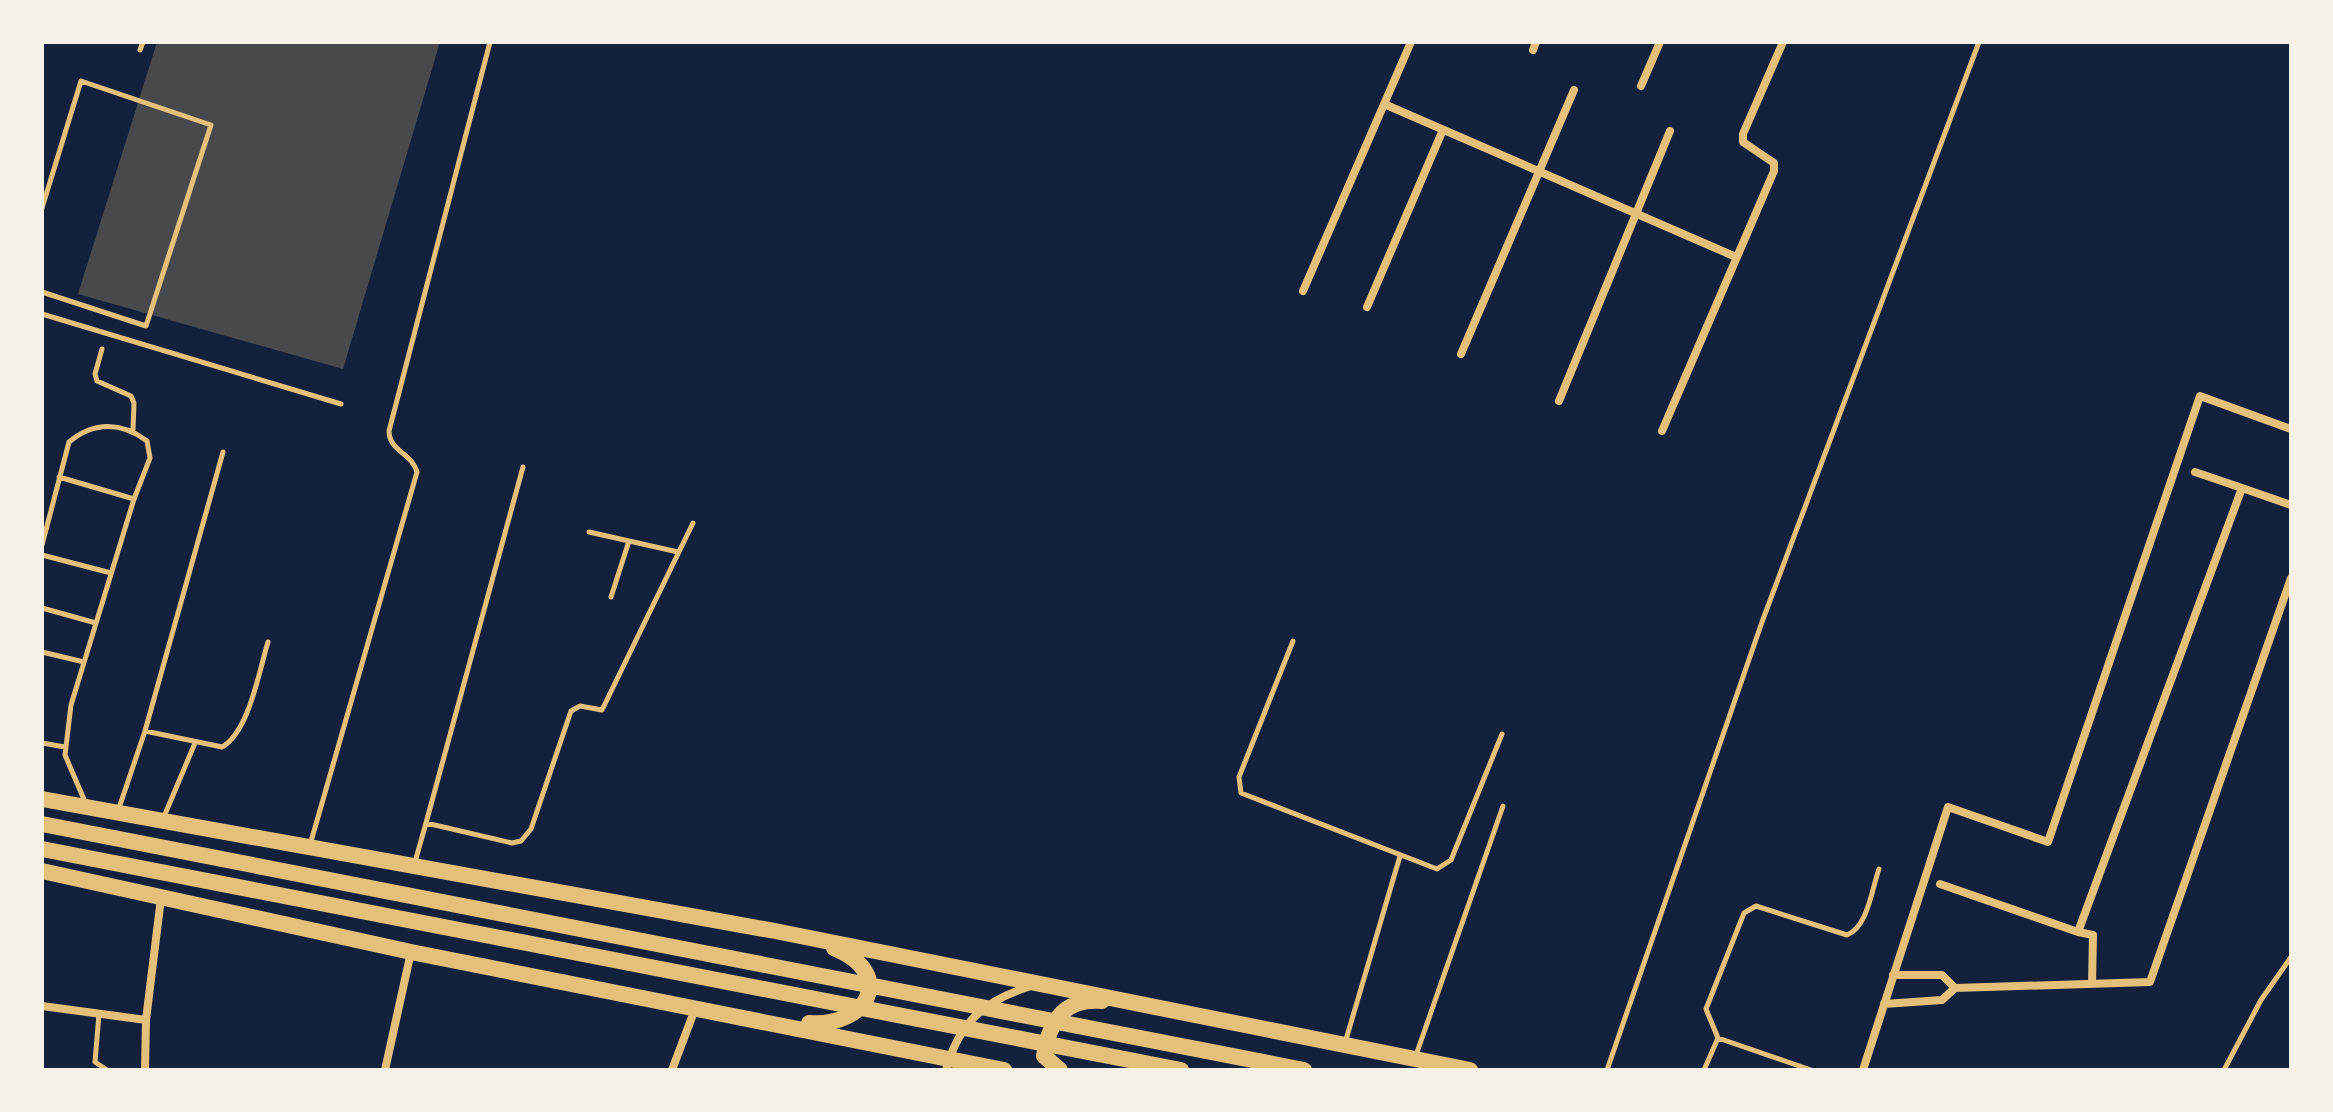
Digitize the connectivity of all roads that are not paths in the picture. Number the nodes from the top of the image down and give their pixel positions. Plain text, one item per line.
1 (143, 42) edge
2 (490, 42) edge
3 (1411, 42) edge
4 (1660, 42) edge
5 (1783, 42) edge
6 (1979, 42) edge
7 (140, 50) dead end
8 (1641, 86) dead end
9 (1574, 90) dead end
10 (1384, 104) junction
11 (1670, 131) dead end
12 (1442, 132) junction
13 (1539, 174) junction
14 (42, 208) edge
15 (1637, 215) junction
16 (1736, 257) junction
17 (1303, 291) dead end
18 (42, 292) edge
19 (1367, 307) dead end
20 (42, 314) edge
21 (102, 349) dead end
22 (1461, 354) dead end
23 (1559, 401) dead end
24 (341, 404) dead end
25 (2291, 429) edge
26 (133, 430) junction
27 (1662, 431) dead end
28 (223, 452) dead end
29 (523, 467) dead end
30 (2195, 472) dead end
31 (59, 477) junction
32 (2242, 488) junction
33 (134, 499) junction
34 (2291, 505) edge
35 (693, 523) dead end
36 (589, 532) dead end
37 (629, 541) junction
38 (42, 545) edge
39 (678, 552) junction
40 (42, 555) edge
41 (111, 573) junction
42 (2291, 578) edge
43 (611, 597) dead end
44 (42, 608) edge
45 (96, 623) junction
46 (1293, 641) dead end
47 (268, 642) dead end
48 (42, 652) edge
49 (84, 662) junction
50 (145, 731) junction
51 (1502, 734) dead end
52 (42, 743) edge
53 (195, 743) junction
54 (65, 747) junction
55 (42, 799) edge
56 (87, 805) junction
57 (1503, 806) dead end
58 (117, 812) junction
59 (162, 820) junction
60 (426, 823) junction
61 (42, 824) edge
62 (42, 849) edge
63 (308, 850) junction
64 (1400, 856) junction
65 (414, 866) junction
66 (1879, 869) dead end
67 (42, 871) edge
68 (1940, 884) dead end
69 (161, 898) junction
70 (775, 931) junction
71 (2078, 932) junction
72 (411, 952) junction
73 (2291, 957) edge
74 (1893, 975) junction
75 (1045, 982) junction
76 (2092, 984) junction
77 (1955, 988) junction
78 (1884, 1004) junction
79 (42, 1006) edge
80 (1160, 1006) junction
81 (695, 1009) junction
82 (99, 1014) junction
83 (146, 1020) junction
84 (760, 1020) junction
85 (1718, 1038) junction
86 (1345, 1043) junction
87 (1415, 1058) junction
88 (948, 1064) edge
89 (107, 1070) edge
90 (145, 1070) edge
91 (385, 1070) edge
92 (672, 1070) edge
93 (1004, 1070) edge
94 (1060, 1070) edge
95 (1181, 1070) edge
96 (1304, 1070) edge
97 (1470, 1070) edge
98 (1607, 1070) edge
99 (1704, 1070) edge
100 (1811, 1070) edge
101 (1863, 1070) edge
102 (2224, 1070) edge

1 - 7 lane
2 - 63 lane
3 - 10 street
4 - 8 street
5 - 16 street
6 - 98 lane
9 - 13 street
10 - 12 street
10 - 17 street
11 - 15 street
12 - 13 street
12 - 19 street
13 - 15 street
13 - 22 street
14 - 18 lane
15 - 16 street
15 - 23 street
16 - 27 street
20 - 24 lane
21 - 26 lane
25 - 74 street
26 - 31 lane
26 - 33 lane
28 - 50 lane
29 - 60 lane
30 - 32 street
31 - 33 lane
31 - 38 lane
32 - 34 street
32 - 71 street
33 - 41 lane
35 - 39 lane
36 - 37 lane
37 - 39 lane
37 - 43 lane
39 - 60 lane
40 - 41 lane
41 - 45 lane
42 - 76 street
44 - 45 lane
45 - 49 lane
46 - 64 lane
47 - 53 lane
48 - 49 lane
49 - 54 lane
50 - 53 lane
50 - 58 lane
51 - 64 lane
52 - 54 lane
53 - 59 lane
54 - 56 lane
55 - 56 main road
56 - 58 main road
57 - 87 lane
58 - 59 main road
59 - 63 main road
60 - 65 lane
61 - 96 main road
62 - 95 main road
63 - 65 main road
64 - 86 lane
65 - 70 main road
66 - 85 lane
67 - 69 main road
68 - 71 street
69 - 72 main road
69 - 83 street
70 - 75 main road
70 - 84 main road
71 - 76 street
72 - 81 main road
72 - 91 street
73 - 102 lane
74 - 77 street
74 - 78 street
75 - 80 main road
75 - 88 street
76 - 77 street
77 - 78 street
78 - 101 street
79 - 82 street
80 - 86 main road
80 - 94 main road
81 - 84 main road
81 - 92 street
82 - 83 street
82 - 89 lane
83 - 90 street
84 - 88 main road
85 - 99 lane
85 - 100 lane
86 - 87 main road
87 - 97 main road
88 - 93 main road

